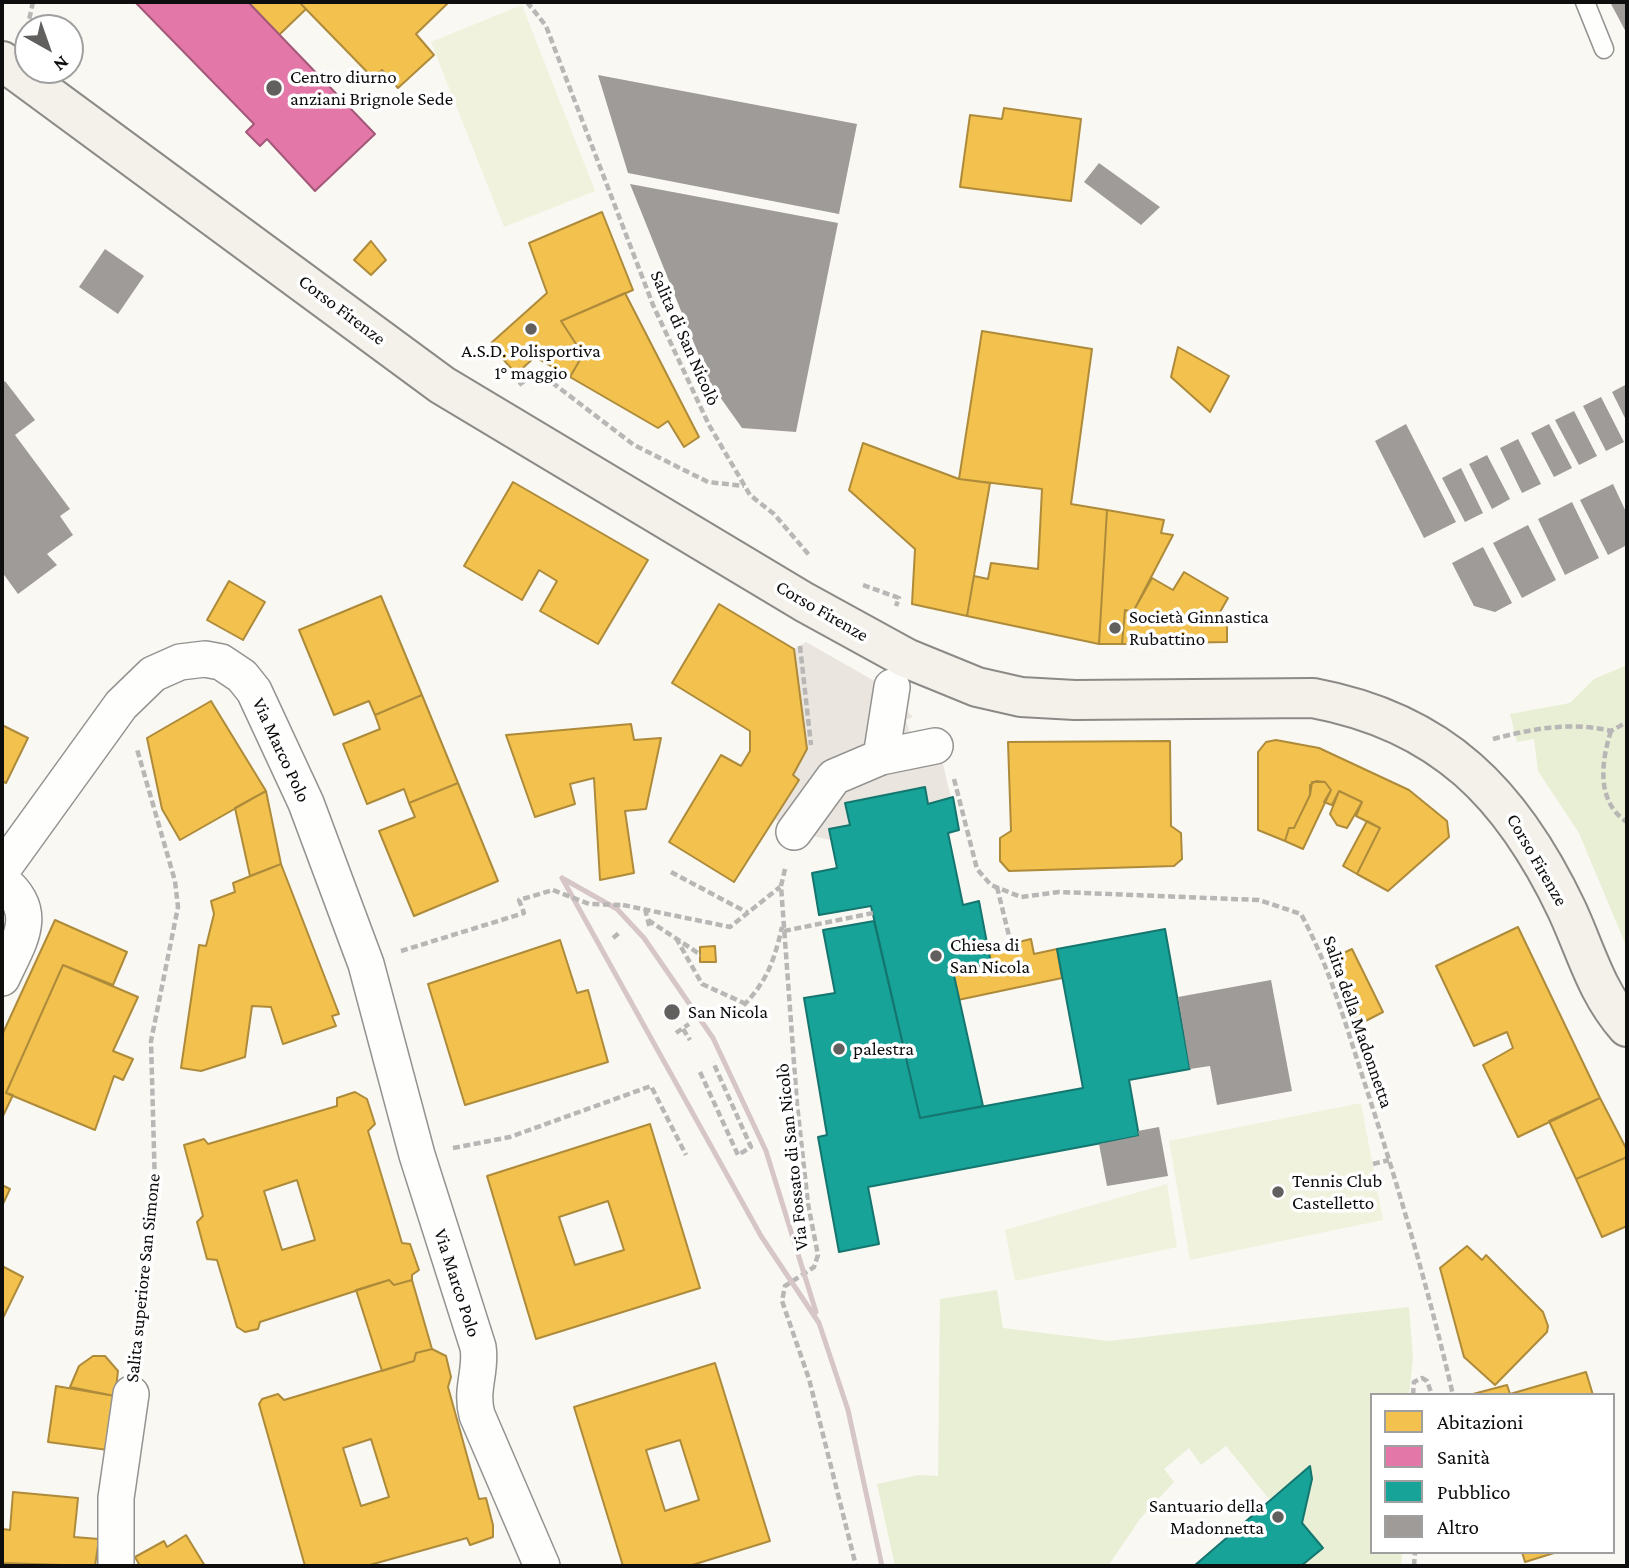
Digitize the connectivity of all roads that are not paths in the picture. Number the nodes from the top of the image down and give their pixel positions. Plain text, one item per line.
1 (1585, 2) edge
2 (1604, 49) dead end
3 (2, 61) edge
4 (892, 687) dead end
5 (934, 746) road end
6 (881, 757) junction
7 (794, 832) road end
8 (2, 870) edge
9 (2, 880) edge
10 (2, 978) edge
11 (1627, 1027) edge
12 (131, 1394) road end
13 (116, 1566) edge
14 (542, 1566) edge

1 - 2 lane
3 - 11 street, Corso Firenze
4 - 6 street
5 - 6 street
6 - 7 street
8 - 14 street, Via Marco Polo
9 - 10 street
12 - 13 street, Salita superiore San Simone

